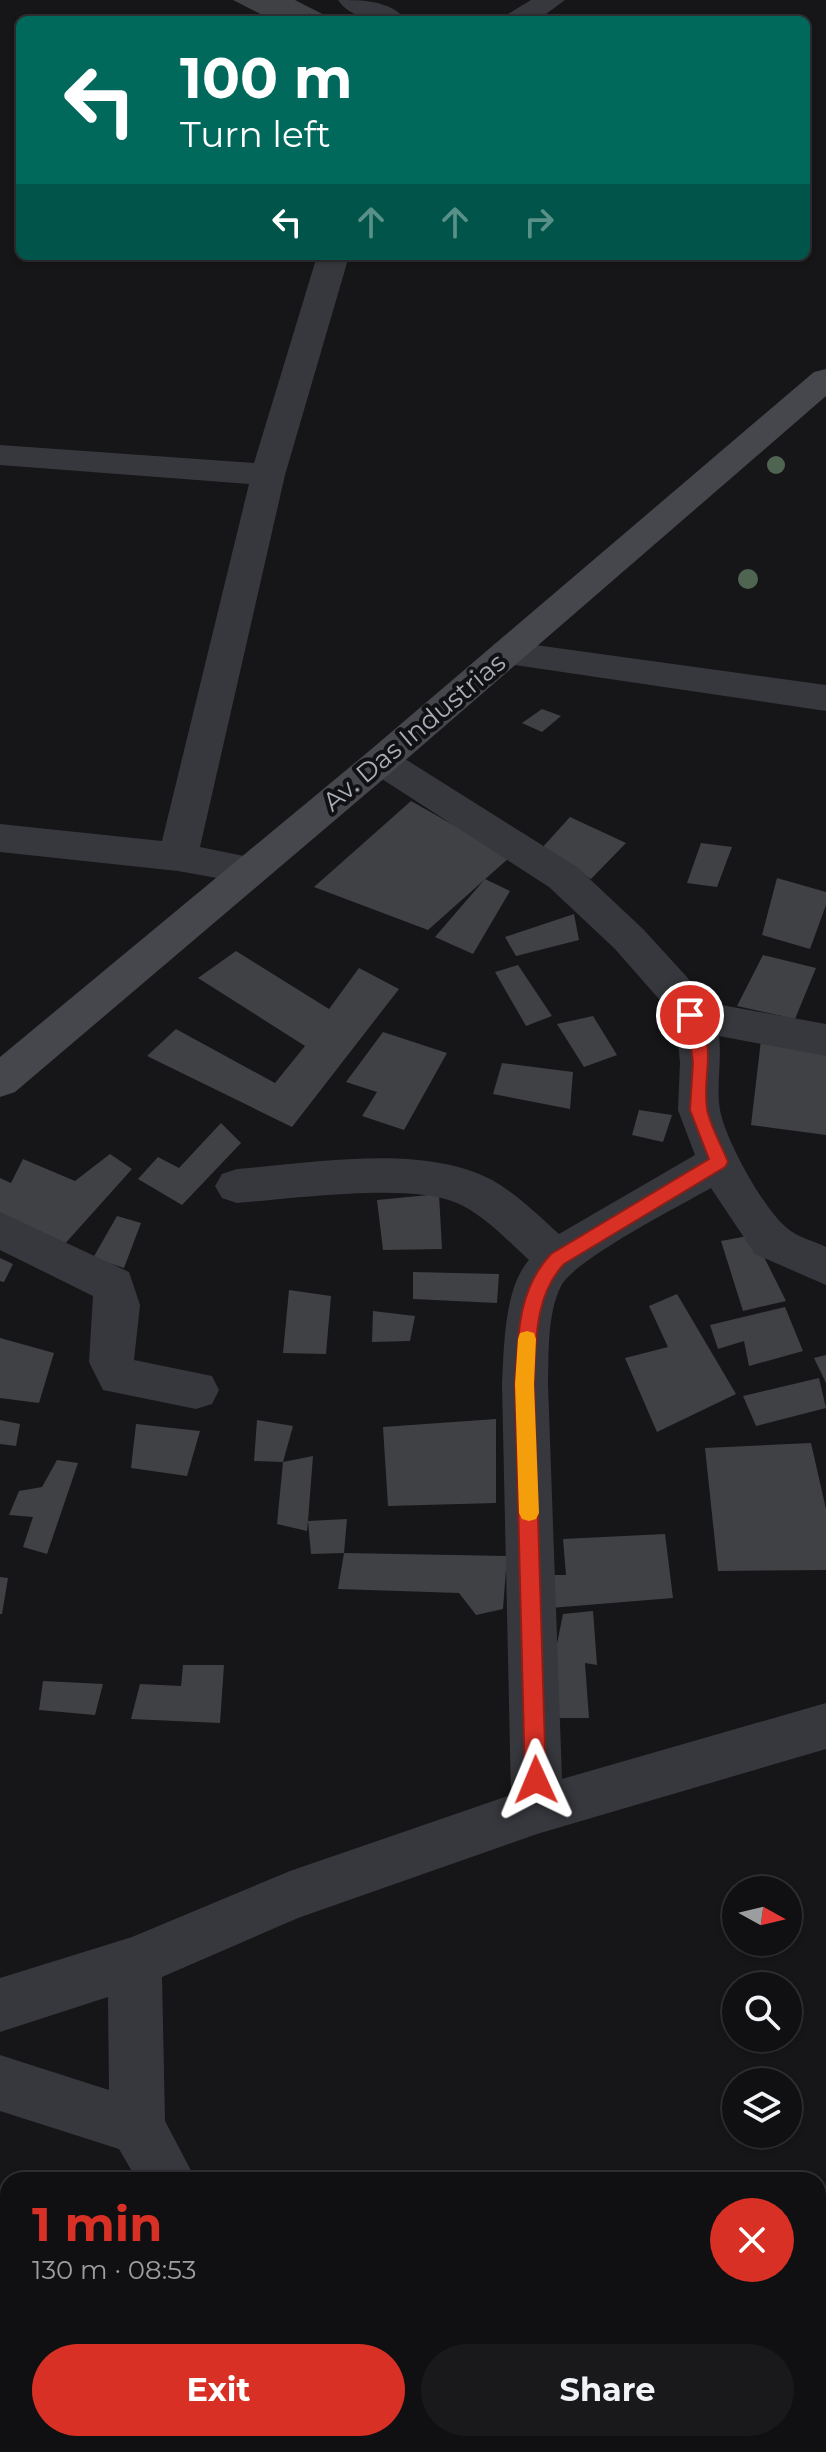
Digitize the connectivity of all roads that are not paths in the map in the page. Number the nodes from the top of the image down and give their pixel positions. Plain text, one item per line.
1 (352, 0) edge
2 (551, 0) edge
3 (384, 16) edge
4 (525, 16) edge
5 (332, 260) edge
6 (826, 379) edge
7 (0, 455) edge
8 (268, 475) junction
9 (507, 653) junction
10 (826, 698) edge
11 (381, 761) junction
12 (0, 838) edge
13 (178, 857) junction
14 (250, 870) junction
15 (690, 1015) junction
16 (826, 1040) edge
17 (0, 1081) edge
18 (719, 1162) junction
19 (237, 1186) dead end
20 (0, 1230) edge
21 (557, 1259) junction
22 (826, 1266) edge
23 (196, 1390) dead end
24 (826, 1726) edge
25 (537, 1810) junction
26 (135, 1962) junction
27 (0, 2005) edge
28 (0, 2083) edge
29 (137, 2127) junction
30 (163, 2172) edge

1 - 3 street
2 - 4 street
5 - 8 street
6 - 9 main road, Av. Das Industrias
7 - 8 street
8 - 13 street
9 - 10 street
9 - 11 main road, Av. Das Industrias
11 - 14 main road, Av. Das Industrias
11 - 15 street
12 - 13 street
13 - 14 street
14 - 17 main road, Av. Das Industrias
15 - 16 street
15 - 18 street
18 - 21 street
18 - 22 street
19 - 21 street
20 - 23 street
21 - 25 street
24 - 25 street
25 - 26 street
26 - 27 street
26 - 29 street
28 - 29 street
29 - 30 street

